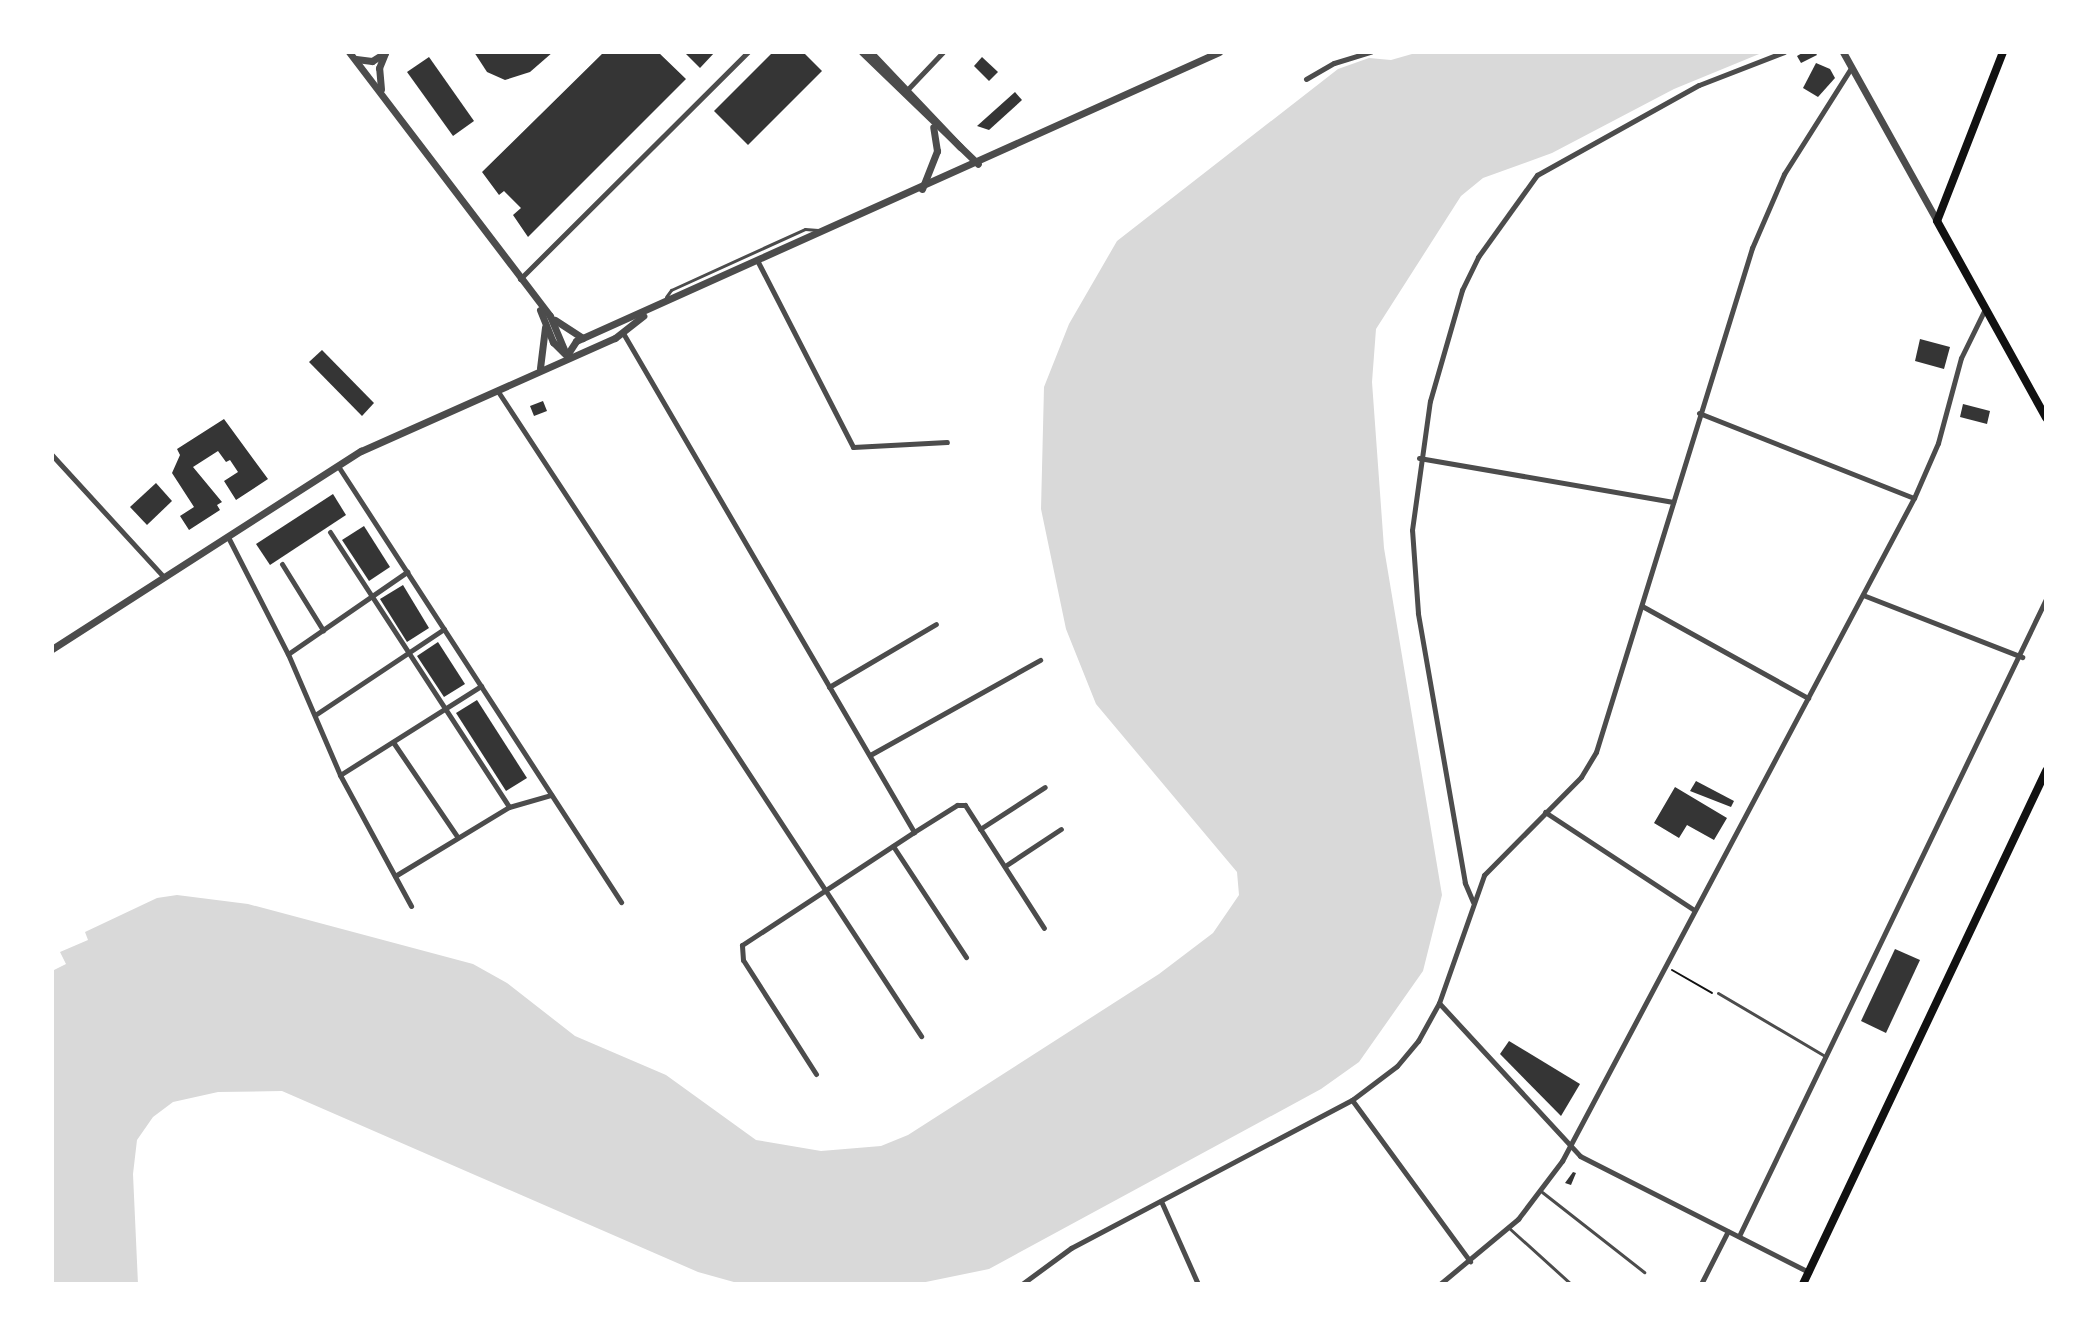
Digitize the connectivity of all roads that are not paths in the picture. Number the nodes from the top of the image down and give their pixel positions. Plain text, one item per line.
1 (748, 52) edge
2 (862, 52) edge
3 (870, 52) edge
4 (943, 52) edge
5 (1219, 52) edge
6 (1370, 52) edge
7 (1784, 52) edge
8 (1843, 52) edge
9 (2003, 52) edge
10 (386, 53) edge
11 (351, 55) edge
12 (1851, 68) junction
13 (1306, 79) dead end
14 (907, 90) junction
15 (382, 91) junction
16 (928, 118) junction
17 (960, 147) junction
18 (978, 164) junction
19 (922, 189) junction
20 (1937, 221) junction
21 (825, 231) junction
22 (758, 262) junction
23 (519, 279) junction
24 (659, 307) junction
25 (1985, 309) junction
26 (647, 312) junction
27 (547, 319) junction
28 (623, 333) junction
29 (583, 338) junction
30 (567, 355) junction
31 (540, 368) junction
32 (496, 389) junction
33 (1699, 413) junction
34 (2046, 418) edge
35 (947, 442) dead end
36 (52, 455) edge
37 (1419, 458) junction
38 (337, 465) junction
39 (1914, 498) junction
40 (1673, 502) junction
41 (330, 532) dead end
42 (227, 536) junction
43 (282, 564) dead end
44 (407, 572) junction
45 (163, 576) junction
46 (1863, 595) junction
47 (372, 596) junction
48 (2045, 602) edge
49 (1642, 606) junction
50 (936, 624) dead end
51 (444, 629) junction
52 (323, 630) junction
53 (52, 649) edge
54 (407, 653) junction
55 (288, 654) junction
56 (2022, 657) junction
57 (1040, 660) dead end
58 (481, 686) junction
59 (829, 687) junction
60 (1808, 698) junction
61 (444, 710) junction
62 (315, 715) junction
63 (393, 742) junction
64 (869, 756) junction
65 (2046, 771) edge
66 (340, 775) junction
67 (1045, 787) dead end
68 (551, 795) junction
69 (509, 807) junction
70 (1545, 812) junction
71 (980, 829) junction
72 (1061, 829) dead end
73 (914, 832) junction
74 (457, 836) junction
75 (893, 846) junction
76 (1004, 866) junction
77 (395, 876) junction
78 (826, 889) junction
79 (621, 902) dead end
80 (1473, 903) junction
81 (411, 906) dead end
82 (1694, 910) junction
83 (1044, 928) dead end
84 (966, 957) dead end
85 (1718, 993) road end
86 (1439, 1003) junction
87 (921, 1036) dead end
88 (1825, 1056) junction
89 (816, 1074) dead end
90 (1352, 1100) junction
91 (1569, 1147) junction
92 (1542, 1192) junction
93 (1161, 1201) junction
94 (1509, 1228) junction
95 (1728, 1231) junction
96 (1739, 1236) junction
97 (1470, 1261) junction
98 (1644, 1272) dead end
99 (1809, 1272) junction
100 (1022, 1284) edge
101 (1198, 1284) edge
102 (1440, 1284) edge
103 (1571, 1284) edge
104 (1701, 1284) edge
105 (1803, 1284) edge

1 - 23 street
2 - 16 street
3 - 14 street
4 - 14 street
5 - 18 street
6 - 13 street
7 - 37 street
8 - 12 street
9 - 20 main road
10 - 11 street
10 - 15 street
11 - 15 street
12 - 20 street
12 - 33 street
14 - 17 street
15 - 23 street
16 - 17 street
16 - 19 street
17 - 18 street
18 - 19 street
19 - 21 street
20 - 25 main road
21 - 22 street
21 - 24 lane
22 - 24 street
22 - 35 street
23 - 27 street
24 - 26 street
25 - 34 main road
25 - 39 street
26 - 28 street
26 - 29 street
27 - 29 street
27 - 30 street
27 - 31 street
28 - 30 street
28 - 59 street
29 - 30 street
30 - 31 street
31 - 32 street
32 - 38 street
32 - 78 street
33 - 39 street
33 - 40 street
36 - 45 street
37 - 40 street
37 - 80 street
38 - 42 street
38 - 44 street
39 - 46 street
40 - 49 street
41 - 47 street
42 - 45 street
42 - 55 street
43 - 52 street
44 - 47 street
44 - 51 street
45 - 53 street
46 - 56 street
46 - 60 street
47 - 52 street
47 - 54 street
48 - 56 street
49 - 60 street
49 - 70 street
50 - 59 street
51 - 54 street
51 - 58 street
52 - 55 street
54 - 61 street
54 - 62 street
55 - 62 street
56 - 88 street
57 - 64 street
58 - 61 street
58 - 68 street
59 - 64 street
60 - 82 street
61 - 63 street
61 - 69 street
62 - 66 street
63 - 66 street
63 - 74 street
64 - 73 street
65 - 99 main road
66 - 77 street
67 - 71 street
68 - 69 street
68 - 79 street
69 - 74 street
70 - 80 street
70 - 82 street
71 - 73 street
71 - 76 street
72 - 76 street
73 - 75 street
74 - 77 street
75 - 78 street
75 - 84 street
76 - 83 street
77 - 81 street
78 - 87 street
78 - 89 street
80 - 86 street
82 - 91 street
85 - 88 lane
86 - 90 street
86 - 91 street
88 - 96 street
90 - 93 street
90 - 97 street
91 - 92 street
91 - 95 street
92 - 94 street
92 - 98 lane
93 - 100 street
93 - 101 street
94 - 97 street
94 - 103 lane
95 - 96 street
95 - 104 street
96 - 99 street
97 - 102 street
99 - 105 main road

